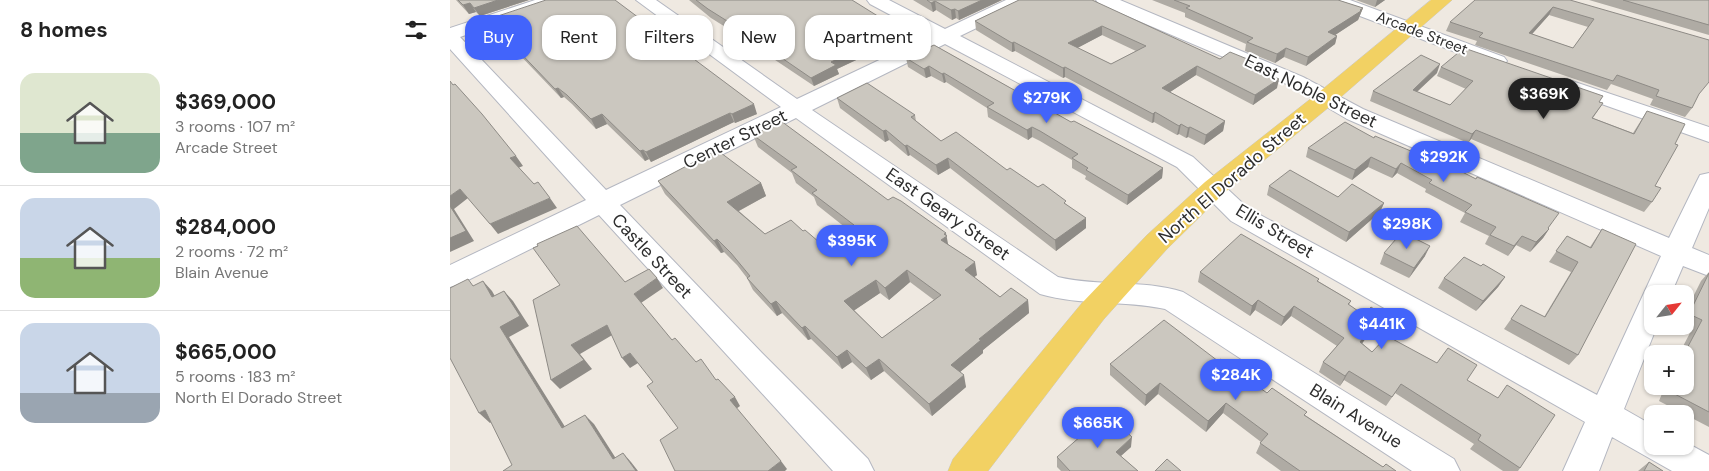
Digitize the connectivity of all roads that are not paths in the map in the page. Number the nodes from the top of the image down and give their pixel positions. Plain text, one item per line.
1 (553, 0) edge
2 (646, 0) edge
3 (876, 0) edge
4 (1020, 0) edge
5 (1105, 0) edge
6 (1334, 0) edge
7 (1443, 0) edge
8 (1407, 28) junction
9 (450, 34) edge
10 (946, 36) junction
11 (450, 38) edge
12 (1515, 67) edge
13 (1552, 80) edge
14 (1326, 98) junction
15 (797, 109) junction
16 (1709, 135) edge
17 (1709, 181) edge
18 (1214, 188) junction
19 (602, 204) junction
20 (1676, 252) junction
21 (1709, 266) edge
22 (450, 277) edge
23 (1661, 285) edge
24 (1108, 294) junction
25 (1644, 323) edge
26 (1604, 416) junction
27 (1644, 438) edge
28 (1676, 455) edge
29 (856, 471) edge
30 (966, 471) edge
31 (1442, 471) edge
32 (1581, 471) edge
33 (1705, 471) edge

1 - 9 street
2 - 15 street, East Geary Street
3 - 10 street, Ellis Street
4 - 10 street, Center Street
5 - 14 street, East Noble Street
6 - 8 street, Arcade Street
7 - 8 main road, North El Dorado Street
8 - 12 street, Arcade Street
8 - 14 main road, North El Dorado Street
10 - 15 street, Center Street
10 - 18 street, Ellis Street
11 - 19 street, Castle Street
13 - 16 street
14 - 18 main road, North El Dorado Street
14 - 20 street, East Noble Street
15 - 19 street, Center Street
15 - 24 street, East Geary Street
17 - 20 street
18 - 24 main road, North El Dorado Street
18 - 26 street, Ellis Street
19 - 22 street, Center Street
19 - 29 street, Castle Street
20 - 21 street, East Noble Street
20 - 23 street
24 - 30 main road, North El Dorado Street
24 - 31 street, Blain Avenue
25 - 26 street
26 - 27 street, Ellis Street
26 - 32 street
28 - 33 street

